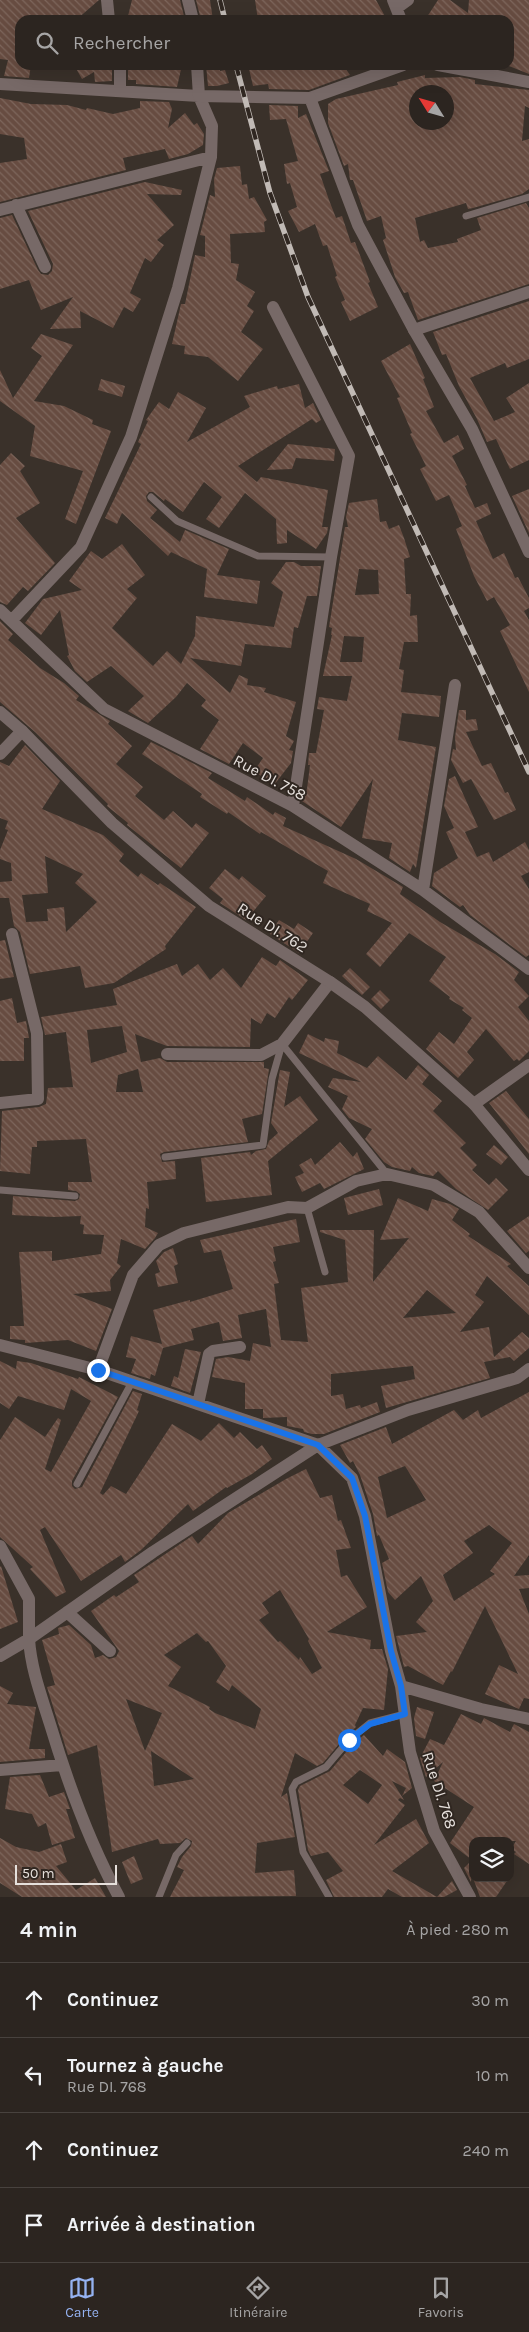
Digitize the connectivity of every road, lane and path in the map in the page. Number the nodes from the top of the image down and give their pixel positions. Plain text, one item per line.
1 (106, 0) edge
2 (188, 0) edge
3 (408, 0) edge
4 (397, 9) edge
5 (108, 15) edge
6 (192, 15) edge
7 (120, 70) edge
8 (196, 70) edge
9 (389, 70) edge
10 (465, 70) edge
11 (529, 82) edge
12 (0, 84) edge
13 (120, 91) junction
14 (199, 96) junction
15 (310, 98) junction
16 (211, 157) junction
17 (529, 197) edge
18 (16, 205) junction
19 (0, 210) edge
20 (466, 216) dead end
21 (45, 266) dead end
22 (529, 292) edge
23 (274, 307) dead end
24 (414, 330) junction
25 (152, 497) dead end
26 (529, 552) edge
27 (331, 557) junction
28 (0, 610) edge
29 (12, 620) junction
30 (455, 685) dead end
31 (0, 712) edge
32 (22, 731) junction
33 (0, 754) edge
34 (293, 806) junction
35 (423, 890) junction
36 (12, 934) dead end
37 (529, 969) edge
38 (330, 982) junction
39 (282, 1044) junction
40 (167, 1054) dead end
41 (529, 1065) edge
42 (0, 1103) edge
43 (474, 1104) junction
44 (165, 1157) dead end
45 (529, 1170) edge
46 (387, 1174) junction
47 (0, 1190) edge
48 (75, 1196) dead end
49 (307, 1208) junction
50 (529, 1268) edge
51 (325, 1272) dead end
52 (0, 1345) edge
53 (240, 1347) dead end
54 (529, 1369) edge
55 (98, 1370) junction
56 (132, 1382) junction
57 (198, 1404) junction
58 (318, 1445) junction
59 (77, 1484) dead end
60 (0, 1546) edge
61 (67, 1612) junction
62 (29, 1639) junction
63 (110, 1651) dead end
64 (0, 1656) edge
65 (401, 1686) junction
66 (405, 1714) junction
67 (529, 1719) edge
68 (62, 1765) junction
69 (0, 1770) edge
70 (187, 1843) dead end
71 (120, 1897) edge
72 (159, 1897) edge
73 (329, 1897) edge
74 (470, 1897) edge

1 - 5 street
2 - 6 street
3 - 4 street
7 - 13 street
8 - 14 street
9 - 15 street
10 - 11 street
12 - 13 street
13 - 14 street
14 - 15 street
14 - 16 street
15 - 24 street
16 - 18 street
16 - 29 street
17 - 20 lane
18 - 19 street
18 - 21 street
22 - 24 street
23 - 27 street
24 - 26 street
25 - 27 lane
27 - 34 street
28 - 29 street, Rue DI. 758
29 - 34 street, Rue DI. 758
30 - 35 street
31 - 32 street, Rue DI. 762
32 - 33 street
32 - 38 street, Rue DI. 762
34 - 35 street, Rue DI. 758
35 - 37 street, Rue DI. 758
36 - 42 street
38 - 39 street
38 - 43 street, Rue DI. 762
39 - 40 street
39 - 44 lane
39 - 46 lane
41 - 43 street
43 - 45 street, Rue DI. 762
46 - 49 street
46 - 50 street
47 - 48 lane
49 - 51 lane
49 - 55 street
52 - 55 street
53 - 57 street
54 - 58 street
55 - 56 street
56 - 57 street
56 - 59 lane
57 - 58 street
58 - 61 street
58 - 65 street, Rue DI. 768
60 - 62 street
61 - 62 street
61 - 63 street
62 - 64 street
62 - 68 street
65 - 66 street, Rue DI. 768
65 - 67 street
66 - 73 lane
66 - 74 street, Rue DI. 768
68 - 69 street
68 - 71 street
70 - 72 lane

